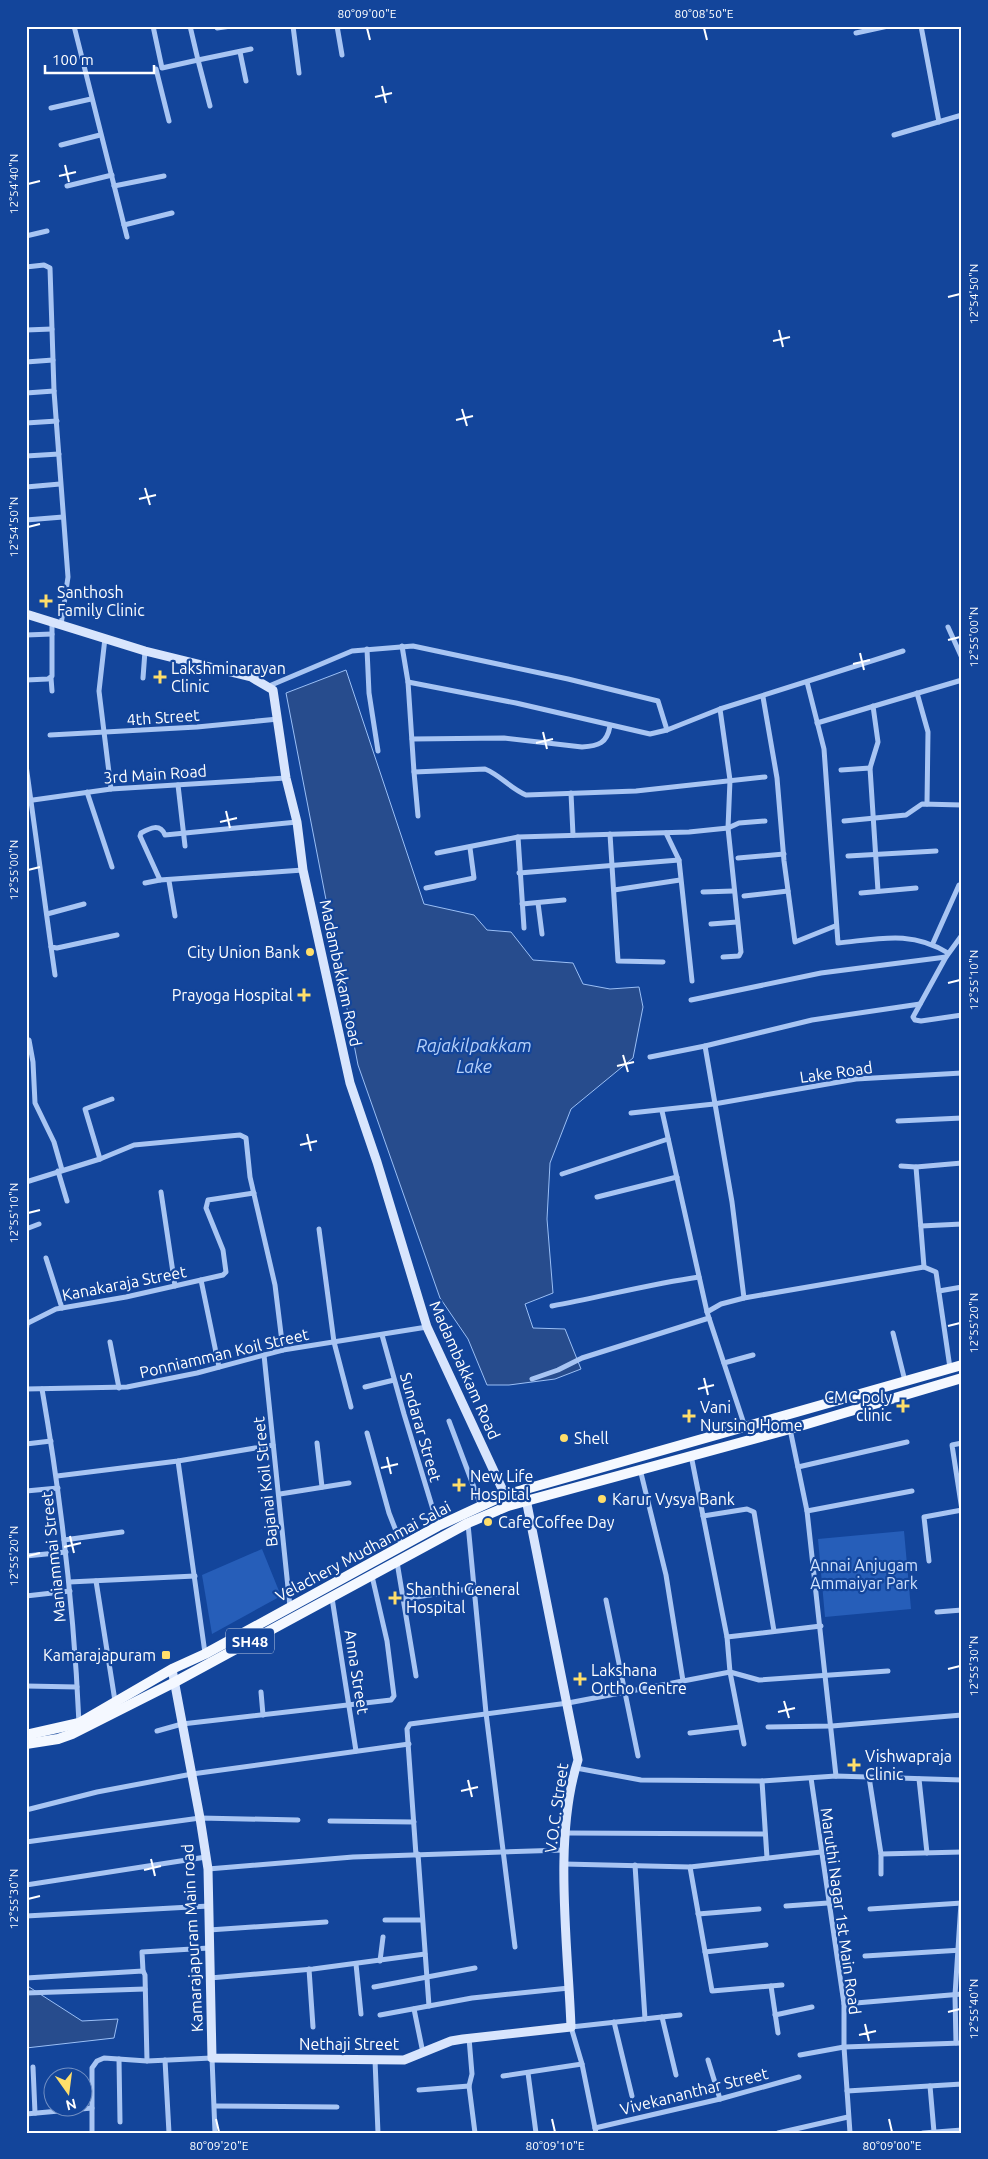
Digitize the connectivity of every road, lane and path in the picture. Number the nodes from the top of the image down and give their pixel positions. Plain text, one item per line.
1 (74, 26) edge
2 (153, 26) edge
3 (190, 26) edge
4 (231, 26) edge
5 (293, 26) edge
6 (337, 26) edge
7 (888, 26) edge
8 (921, 26) edge
9 (217, 28) dead end
10 (856, 33) dead end
11 (251, 50) dead end
12 (240, 52) junction
13 (342, 55) dead end
14 (198, 60) junction
15 (156, 69) junction
16 (299, 73) dead end
17 (246, 81) dead end
18 (91, 99) junction
19 (210, 106) dead end
20 (51, 108) dead end
21 (962, 115) edge
22 (170, 121) dead end
23 (938, 122) junction
24 (894, 134) dead end
25 (100, 135) junction
26 (61, 145) dead end
27 (112, 176) junction
28 (164, 176) dead end
29 (67, 186) dead end
30 (114, 186) junction
31 (172, 213) dead end
32 (124, 224) junction
33 (47, 231) dead end
34 (26, 236) edge
35 (127, 237) dead end
36 (26, 267) edge
37 (52, 329) junction
38 (26, 330) edge
39 (53, 360) junction
40 (26, 362) edge
41 (54, 391) junction
42 (26, 393) edge
43 (57, 421) junction
44 (26, 423) edge
45 (58, 454) junction
46 (26, 456) edge
47 (60, 484) junction
48 (26, 488) edge
49 (63, 517) junction
50 (26, 520) edge
51 (26, 614) edge
52 (52, 621) junction
53 (61, 624) junction
54 (948, 627) dead end
55 (52, 634) junction
56 (26, 635) edge
57 (105, 638) junction
58 (962, 638) edge
59 (954, 639) junction
60 (402, 646) junction
61 (367, 649) junction
62 (145, 651) junction
63 (903, 651) dead end
64 (962, 658) edge
65 (51, 678) junction
66 (143, 678) dead end
67 (26, 680) edge
68 (962, 680) edge
69 (408, 682) junction
70 (807, 682) junction
71 (269, 686) junction
72 (52, 692) dead end
73 (917, 693) junction
74 (762, 697) junction
75 (873, 706) junction
76 (720, 710) junction
77 (278, 719) junction
78 (817, 723) junction
79 (610, 726) junction
80 (667, 730) junction
81 (102, 733) junction
82 (50, 735) dead end
83 (412, 739) junction
84 (378, 751) dead end
85 (26, 765) edge
86 (870, 768) junction
87 (841, 770) dead end
88 (414, 772) junction
89 (765, 777) dead end
90 (286, 778) junction
91 (730, 780) junction
92 (178, 785) junction
93 (110, 789) junction
94 (87, 792) junction
95 (571, 793) junction
96 (29, 801) edge
97 (927, 804) junction
98 (962, 805) edge
99 (418, 816) dead end
100 (872, 818) junction
101 (765, 821) dead end
102 (844, 821) dead end
103 (297, 822) junction
104 (728, 828) junction
105 (184, 833) junction
106 (666, 833) junction
107 (610, 834) junction
108 (573, 835) junction
109 (518, 837) junction
110 (185, 846) dead end
111 (470, 848) junction
112 (936, 851) dead end
113 (437, 853) dead end
114 (784, 854) junction
115 (875, 855) junction
116 (848, 856) dead end
117 (738, 858) dead end
118 (679, 860) junction
119 (611, 866) junction
120 (112, 867) dead end
121 (303, 870) junction
122 (519, 873) junction
123 (160, 880) junction
124 (169, 880) junction
125 (680, 880) junction
126 (146, 883) dead end
127 (959, 885) dead end
128 (426, 888) dead end
129 (916, 888) dead end
130 (614, 890) junction
131 (733, 891) junction
132 (788, 891) junction
133 (878, 891) junction
134 (702, 892) dead end
135 (861, 893) dead end
136 (744, 896) dead end
137 (564, 900) dead end
138 (538, 903) junction
139 (84, 904) dead end
140 (522, 904) junction
141 (48, 914) junction
142 (175, 916) dead end
143 (737, 922) junction
144 (711, 924) dead end
145 (836, 926) junction
146 (524, 928) dead end
147 (542, 934) dead end
148 (117, 935) dead end
149 (962, 935) edge
150 (933, 943) junction
151 (51, 947) junction
152 (947, 955) junction
153 (723, 958) dead end
154 (662, 962) dead end
155 (55, 975) dead end
156 (692, 981) dead end
157 (691, 1000) dead end
158 (920, 1004) junction
159 (962, 1015) edge
160 (26, 1041) edge
161 (705, 1046) junction
162 (650, 1057) dead end
163 (962, 1073) edge
164 (112, 1099) dead end
165 (714, 1104) junction
166 (662, 1111) junction
167 (631, 1113) dead end
168 (962, 1118) edge
169 (898, 1121) dead end
170 (668, 1140) junction
171 (100, 1159) junction
172 (962, 1163) edge
173 (901, 1166) dead end
174 (916, 1167) junction
175 (60, 1171) junction
176 (562, 1174) dead end
177 (676, 1177) junction
178 (26, 1182) edge
179 (161, 1192) dead end
180 (254, 1193) junction
181 (597, 1197) dead end
182 (67, 1201) dead end
183 (39, 1224) dead end
184 (962, 1224) edge
185 (921, 1226) junction
186 (26, 1229) edge
187 (319, 1229) dead end
188 (46, 1258) dead end
189 (924, 1267) junction
190 (699, 1277) junction
191 (201, 1280) junction
192 (175, 1286) junction
193 (962, 1287) edge
194 (939, 1291) junction
195 (744, 1298) junction
196 (552, 1306) dead end
197 (62, 1308) junction
198 (708, 1315) junction
199 (27, 1324) edge
200 (427, 1327) junction
201 (26, 1334) edge
202 (893, 1334) dead end
203 (382, 1335) junction
204 (110, 1342) dead end
205 (334, 1342) junction
206 (282, 1350) junction
207 (264, 1355) junction
208 (753, 1355) dead end
209 (724, 1363) junction
210 (962, 1365) edge
211 (219, 1367) junction
212 (950, 1368) junction
213 (962, 1378) edge
214 (532, 1379) dead end
215 (394, 1380) junction
216 (905, 1381) junction
217 (365, 1387) dead end
218 (118, 1388) junction
219 (26, 1389) edge
220 (42, 1389) junction
221 (351, 1408) dead end
222 (449, 1421) dead end
223 (745, 1427) junction
224 (790, 1429) junction
225 (367, 1433) dead end
226 (51, 1441) junction
227 (907, 1442) dead end
228 (318, 1443) dead end
229 (962, 1443) edge
230 (26, 1444) edge
231 (273, 1445) junction
232 (691, 1455) junction
233 (178, 1461) junction
234 (962, 1463) edge
235 (955, 1465) junction
236 (798, 1467) junction
237 (640, 1468) junction
238 (56, 1476) junction
239 (349, 1483) dead end
240 (322, 1487) junction
241 (58, 1488) junction
242 (524, 1489) junction
243 (26, 1491) edge
244 (912, 1491) dead end
245 (280, 1494) junction
246 (505, 1495) junction
247 (528, 1501) junction
248 (482, 1506) junction
249 (508, 1506) junction
250 (807, 1510) junction
251 (962, 1510) edge
252 (703, 1516) junction
253 (468, 1523) junction
254 (438, 1526) junction
255 (122, 1532) dead end
256 (64, 1540) junction
257 (402, 1546) junction
258 (66, 1552) junction
259 (26, 1556) edge
260 (929, 1561) dead end
261 (397, 1562) junction
262 (195, 1576) junction
263 (372, 1576) junction
264 (96, 1581) junction
265 (69, 1582) junction
266 (474, 1588) junction
267 (70, 1591) junction
268 (26, 1596) edge
269 (332, 1598) junction
270 (404, 1599) junction
271 (606, 1600) dead end
272 (290, 1607) junction
273 (962, 1610) edge
274 (937, 1612) dead end
275 (821, 1626) junction
276 (774, 1631) junction
277 (727, 1637) junction
278 (205, 1654) junction
279 (172, 1669) junction
280 (888, 1671) dead end
281 (730, 1672) junction
282 (826, 1675) junction
283 (416, 1676) dead end
284 (683, 1681) junction
285 (175, 1682) junction
286 (26, 1686) edge
287 (78, 1687) junction
288 (261, 1692) dead end
289 (625, 1692) junction
290 (115, 1701) junction
291 (568, 1703) junction
292 (350, 1706) junction
293 (486, 1713) junction
294 (264, 1715) junction
295 (962, 1715) edge
296 (79, 1723) junction
297 (182, 1724) junction
298 (832, 1726) junction
299 (740, 1727) junction
300 (768, 1727) dead end
301 (157, 1731) dead end
302 (690, 1733) dead end
303 (26, 1735) edge
304 (26, 1744) edge
305 (409, 1744) junction
306 (744, 1744) dead end
307 (356, 1751) junction
308 (638, 1756) dead end
309 (576, 1768) junction
310 (192, 1774) junction
311 (836, 1776) junction
312 (869, 1777) junction
313 (811, 1778) junction
314 (920, 1779) junction
315 (962, 1780) edge
316 (762, 1781) junction
317 (26, 1810) edge
318 (200, 1818) junction
319 (298, 1820) dead end
320 (330, 1820) dead end
321 (414, 1822) junction
322 (566, 1833) junction
323 (765, 1834) junction
324 (26, 1842) edge
325 (564, 1850) junction
326 (504, 1851) junction
327 (821, 1852) junction
328 (962, 1852) edge
329 (927, 1853) junction
330 (417, 1854) junction
331 (881, 1854) junction
332 (206, 1857) junction
333 (767, 1858) junction
334 (564, 1864) junction
335 (635, 1865) junction
336 (690, 1867) junction
337 (208, 1869) junction
338 (881, 1874) dead end
339 (26, 1885) edge
340 (828, 1903) junction
341 (961, 1903) edge
342 (209, 1906) junction
343 (786, 1906) dead end
344 (759, 1909) dead end
345 (870, 1909) dead end
346 (698, 1914) junction
347 (26, 1916) edge
348 (385, 1920) dead end
349 (422, 1920) junction
350 (326, 1922) dead end
351 (209, 1930) junction
352 (383, 1937) dead end
353 (766, 1945) dead end
354 (515, 1947) dead end
355 (209, 1948) junction
356 (960, 1951) edge
357 (705, 1952) junction
358 (425, 1954) junction
359 (865, 1956) dead end
360 (380, 1961) junction
361 (356, 1964) junction
362 (475, 1968) dead end
363 (309, 1969) junction
364 (143, 1971) junction
365 (426, 1977) junction
366 (26, 1978) edge
367 (210, 1978) junction
368 (782, 1985) dead end
369 (771, 1986) junction
370 (374, 1987) dead end
371 (569, 1988) junction
372 (146, 1989) junction
373 (26, 1993) edge
374 (962, 1994) edge
375 (955, 1995) junction
376 (844, 2004) junction
377 (429, 2006) junction
378 (812, 2008) dead end
379 (414, 2009) junction
380 (360, 2014) dead end
381 (680, 2015) dead end
382 (775, 2015) junction
383 (380, 2016) dead end
384 (662, 2017) junction
385 (645, 2019) junction
386 (614, 2022) junction
387 (313, 2027) dead end
388 (571, 2027) junction
389 (778, 2033) dead end
390 (469, 2038) junction
391 (959, 2043) edge
392 (844, 2047) junction
393 (423, 2054) junction
394 (800, 2055) dead end
395 (212, 2058) junction
396 (120, 2059) junction
397 (165, 2060) junction
398 (375, 2060) junction
399 (708, 2060) dead end
400 (146, 2061) junction
401 (582, 2064) junction
402 (33, 2066) dead end
403 (528, 2072) junction
404 (676, 2075) dead end
405 (504, 2076) dead end
406 (799, 2077) dead end
407 (962, 2084) edge
408 (469, 2086) junction
409 (930, 2086) junction
410 (420, 2090) dead end
411 (847, 2091) junction
412 (632, 2096) dead end
413 (720, 2098) junction
414 (215, 2106) junction
415 (337, 2107) dead end
416 (92, 2108) edge
417 (42, 2112) edge
418 (35, 2113) junction
419 (26, 2114) edge
420 (92, 2116) edge
421 (848, 2117) junction
422 (120, 2122) dead end
423 (596, 2130) edge
424 (962, 2130) edge
425 (934, 2132) edge
426 (92, 2133) edge
427 (169, 2133) edge
428 (215, 2133) edge
429 (378, 2133) edge
430 (476, 2133) edge
431 (536, 2133) edge
432 (778, 2133) edge
433 (850, 2133) edge
434 (923, 2133) edge

1 - 18 street
2 - 15 street
3 - 14 street
4 - 9 street
5 - 16 street
6 - 13 street
7 - 10 street
8 - 23 street
11 - 12 street
12 - 14 street
12 - 17 street
14 - 15 street
14 - 19 street
15 - 22 street
18 - 20 street
18 - 25 street
21 - 23 street
23 - 24 street
25 - 26 street
25 - 27 street
27 - 29 street
27 - 30 street
28 - 30 street
30 - 32 street
31 - 32 street
32 - 35 street
33 - 34 street
36 - 37 street
37 - 38 street
37 - 39 street
39 - 40 street
39 - 41 street
41 - 42 street
41 - 43 street
43 - 44 street
43 - 45 street
45 - 46 street
45 - 47 street
47 - 48 street
47 - 49 street
49 - 50 street
49 - 53 street
51 - 52 street
52 - 53 street
52 - 55 street
53 - 57 street
54 - 59 street
55 - 56 street
55 - 65 street
57 - 62 street
57 - 81 street
58 - 59 street
59 - 64 street
60 - 61 street
60 - 69 street
60 - 80 street
61 - 71 street
61 - 84 street
62 - 66 street
62 - 71 street
63 - 70 street
65 - 67 street
65 - 72 street
68 - 73 street
69 - 79 street
69 - 83 street
70 - 74 street
70 - 78 street
71 - 77 street, Madambakkam Road
73 - 75 street
73 - 97 street
74 - 76 street
74 - 114 street
75 - 78 street
75 - 86 street
76 - 80 street
76 - 91 street
77 - 81 street, 4th Street
77 - 90 street, Madambakkam Road
78 - 145 street
79 - 80 street
79 - 83 street
81 - 82 street, 4th Street
81 - 93 street
83 - 88 street
85 - 96 street
86 - 87 street
86 - 100 street
88 - 95 street
88 - 99 street
89 - 91 street
90 - 92 street, 3rd Main Road
90 - 103 street, Madambakkam Road
91 - 95 street
91 - 104 street
92 - 93 street, 3rd Main Road
92 - 105 street
93 - 94 street, 3rd Main Road
94 - 96 street, 3rd Main Road
94 - 120 street
95 - 108 street
96 - 141 street
97 - 98 street
97 - 100 street
100 - 102 street
100 - 115 street
101 - 104 street
103 - 105 street
103 - 121 street, Madambakkam Road
104 - 106 street
104 - 131 street
105 - 110 street
105 - 123 street
106 - 107 street
106 - 118 street
107 - 108 street
107 - 119 street
108 - 109 street
109 - 111 street
109 - 122 street
111 - 113 street
111 - 128 street
112 - 115 street
114 - 117 street
114 - 132 street
115 - 116 street
115 - 133 street
118 - 119 street
118 - 125 street
119 - 122 street
119 - 130 street
121 - 124 street
121 - 200 street, Madambakkam Road
122 - 140 street
123 - 124 street
123 - 126 street
124 - 142 street
125 - 130 street
125 - 156 street
127 - 150 street
129 - 133 street
130 - 154 street
131 - 134 street
131 - 143 street
132 - 136 street
132 - 145 street
133 - 135 street
137 - 138 street
138 - 140 street
138 - 147 street
139 - 141 street
140 - 146 street
141 - 151 street
143 - 144 street
143 - 153 street
145 - 150 street
148 - 151 street
149 - 152 street
150 - 152 street
151 - 155 street
152 - 157 street
152 - 158 street
158 - 159 street
158 - 161 street
160 - 175 street
161 - 162 street
161 - 165 street
163 - 165 street, Lake Road
164 - 171 street
165 - 166 street, Lake Road
165 - 195 street
166 - 167 street, Lake Road
166 - 170 street
168 - 169 street
170 - 176 street
170 - 177 street
171 - 175 street
171 - 180 street
172 - 174 street
173 - 174 street
174 - 185 street
175 - 178 street
175 - 182 street
177 - 181 street
177 - 190 street
179 - 192 street
180 - 191 street
180 - 206 street
183 - 186 street
184 - 185 street
185 - 189 street
187 - 205 street
188 - 197 street
189 - 194 street
189 - 195 street
190 - 196 street
190 - 198 street
191 - 192 street, Kanakaraja Street
191 - 211 street, Kanakaraja Street
192 - 197 street, Kanakaraja Street
193 - 194 street
194 - 212 street
195 - 198 street
197 - 199 street, Kanakaraja Street
198 - 209 street
198 - 214 street
199 - 201 street
200 - 203 street, Ponniamman Koil Street
200 - 246 street, Madambakkam Road
202 - 216 street
203 - 205 street, Ponniamman Koil Street
203 - 215 street, Sundarar Street
204 - 218 street
205 - 206 street, Ponniamman Koil Street
205 - 221 street
206 - 207 street, Ponniamman Koil Street
207 - 211 street, Ponniamman Koil Street
207 - 231 street, Bajanai Koil Street
208 - 209 street
209 - 223 street
210 - 212 main road, Velachery Mudhanmai Salai / SH48
211 - 218 street, Ponniamman Koil Street
212 - 216 main road, Velachery Mudhanmai Salai / SH48
213 - 224 main road, Velachery Mudhanmai Salai / SH48
215 - 217 street
215 - 254 street, Sundarar Street
216 - 223 main road, Velachery Mudhanmai Salai / SH48
218 - 220 street, Ponniamman Koil Street
219 - 220 street, Ponniamman Koil Street
220 - 226 street, Maniammai Street
222 - 248 street
223 - 242 main road, Velachery Mudhanmai Salai / SH48
224 - 232 main road, Velachery Mudhanmai Salai / SH48
224 - 236 street
225 - 257 street
226 - 230 street
226 - 238 street, Maniammai Street
227 - 236 street
228 - 240 street
229 - 235 street
231 - 233 street
231 - 245 street, Bajanai Koil Street
232 - 237 main road, Velachery Mudhanmai Salai / SH48
232 - 252 street
233 - 238 street
233 - 262 street
234 - 235 street
235 - 251 street
236 - 250 street
237 - 247 main road, Velachery Mudhanmai Salai / SH48
237 - 284 street
238 - 241 street, Maniammai Street
239 - 240 street
240 - 245 street
241 - 243 street
241 - 256 street, Maniammai Street
242 - 246 main road, Velachery Mudhanmai Salai / SH48
242 - 247 street, V.O.C. Street
244 - 250 street
245 - 272 street, Bajanai Koil Street
246 - 248 main road, Velachery Mudhanmai Salai / SH48
246 - 249 street, Madambakkam Road
247 - 249 main road, Velachery Mudhanmai Salai / SH48
247 - 291 street, V.O.C. Street
248 - 254 main road, Velachery Mudhanmai Salai / SH48
249 - 253 main road, Velachery Mudhanmai Salai / SH48
250 - 275 street
251 - 260 street
252 - 276 street
252 - 277 street
253 - 261 main road, Velachery Mudhanmai Salai / SH48
253 - 266 street
254 - 257 main road, Velachery Mudhanmai Salai / SH48
255 - 256 street
256 - 258 street, Maniammai Street
257 - 272 main road, Velachery Mudhanmai Salai / SH48
258 - 259 street
258 - 265 street, Maniammai Street
261 - 263 main road, Velachery Mudhanmai Salai / SH48
261 - 270 street
262 - 264 street
262 - 278 street
263 - 269 main road, Velachery Mudhanmai Salai / SH48
263 - 292 street
264 - 265 street
264 - 290 street
265 - 267 street, Maniammai Street
266 - 270 street
266 - 293 street
267 - 268 street
267 - 287 street, Maniammai Street
269 - 285 main road, Velachery Mudhanmai Salai / SH48
269 - 292 street, Anna Street
270 - 283 street
271 - 289 street
272 - 278 main road, Velachery Mudhanmai Salai / SH48
273 - 274 street
275 - 276 street
275 - 282 street
276 - 277 street
277 - 281 street
278 - 279 main road, Velachery Mudhanmai Salai / SH48
279 - 285 street, Kamarajapuram Main road
279 - 290 main road, Velachery Mudhanmai Salai / SH48
280 - 282 street
281 - 282 street
281 - 284 street
281 - 299 street
282 - 298 street
284 - 289 street
285 - 297 street, Kamarajapuram Main road
285 - 304 main road, Velachery Mudhanmai Salai / SH48
286 - 287 street
287 - 296 street, Maniammai Street
288 - 294 street
289 - 291 street
289 - 308 street
290 - 296 main road, Velachery Mudhanmai Salai / SH48
291 - 293 street
291 - 309 street, V.O.C. Street
292 - 294 street
292 - 307 street, Anna Street
293 - 305 street
293 - 326 street
294 - 297 street
295 - 298 street
296 - 303 main road, Velachery Mudhanmai Salai / SH48
297 - 301 street
297 - 310 street, Kamarajapuram Main road
298 - 300 street
298 - 311 street
299 - 302 street
299 - 306 street
305 - 307 street
305 - 321 street
307 - 310 street
309 - 316 street
309 - 322 street, V.O.C. Street
310 - 317 street
310 - 318 street, Kamarajapuram Main road
311 - 312 street
311 - 313 street
312 - 314 street
312 - 331 street
313 - 316 street
313 - 327 street, Maruthi Nagar 1st Main Road
314 - 315 street
314 - 329 street
316 - 323 street
318 - 319 street
318 - 324 street
318 - 332 street, Kamarajapuram Main road
320 - 321 street
321 - 330 street
322 - 323 street
322 - 325 street, V.O.C. Street
323 - 333 street
325 - 326 street
325 - 334 street, V.O.C. Street
326 - 330 street
326 - 354 street
327 - 333 street
327 - 340 street, Maruthi Nagar 1st Main Road
328 - 329 street
329 - 331 street
330 - 337 street
330 - 349 street
331 - 338 street
332 - 337 street, Kamarajapuram Main road
332 - 339 street
333 - 336 street
334 - 335 street
334 - 371 street, V.O.C. Street
335 - 336 street
335 - 385 street
336 - 346 street
337 - 342 street, Kamarajapuram Main road
340 - 343 street
340 - 376 street, Maruthi Nagar 1st Main Road
341 - 345 street
341 - 356 street
342 - 347 street
342 - 351 street, Kamarajapuram Main road
344 - 346 street
346 - 357 street
348 - 349 street
349 - 358 street
350 - 351 street
351 - 355 street, Kamarajapuram Main road
352 - 360 street
353 - 357 street
355 - 364 street
355 - 367 street, Kamarajapuram Main road
356 - 359 street
356 - 375 street
357 - 369 street
358 - 360 street
358 - 365 street
360 - 361 street
361 - 363 street
361 - 380 street
362 - 365 street
363 - 367 street
363 - 387 street
364 - 366 street
364 - 372 street
365 - 370 street
365 - 377 street
367 - 395 street, Kamarajapuram Main road
368 - 369 street
369 - 382 street
371 - 377 street
371 - 388 street, V.O.C. Street
372 - 373 street
372 - 400 street
374 - 375 street
375 - 376 street
375 - 391 street
376 - 392 street, Maruthi Nagar 1st Main Road
377 - 379 street
378 - 382 street
379 - 383 street
379 - 393 street
381 - 384 street
382 - 389 street
384 - 385 street
384 - 404 street
385 - 386 street
386 - 388 street
386 - 412 street
388 - 390 street, Nethaji Street
388 - 401 street, V.O.C. Street
390 - 393 street, Nethaji Street
390 - 408 street
391 - 392 street
392 - 394 street
392 - 411 street, Maruthi Nagar 1st Main Road
393 - 398 street, Nethaji Street
395 - 397 street
395 - 398 street, Nethaji Street
395 - 414 street
396 - 400 street
396 - 416 street
396 - 422 street
397 - 400 street
397 - 427 street
398 - 429 street
399 - 413 street
401 - 403 street
401 - 423 street, V.O.C. Street
402 - 418 street
403 - 405 street
403 - 431 street
406 - 413 street, Vivekananthar Street
407 - 409 street
408 - 410 street
408 - 430 street
409 - 411 street
409 - 425 street
411 - 421 street, Maruthi Nagar 1st Main Road
413 - 423 street, Vivekananthar Street
414 - 415 street
414 - 428 street
417 - 418 street
418 - 419 street
420 - 426 street
421 - 432 street
421 - 433 street, Maruthi Nagar 1st Main Road
424 - 425 street
425 - 434 street

